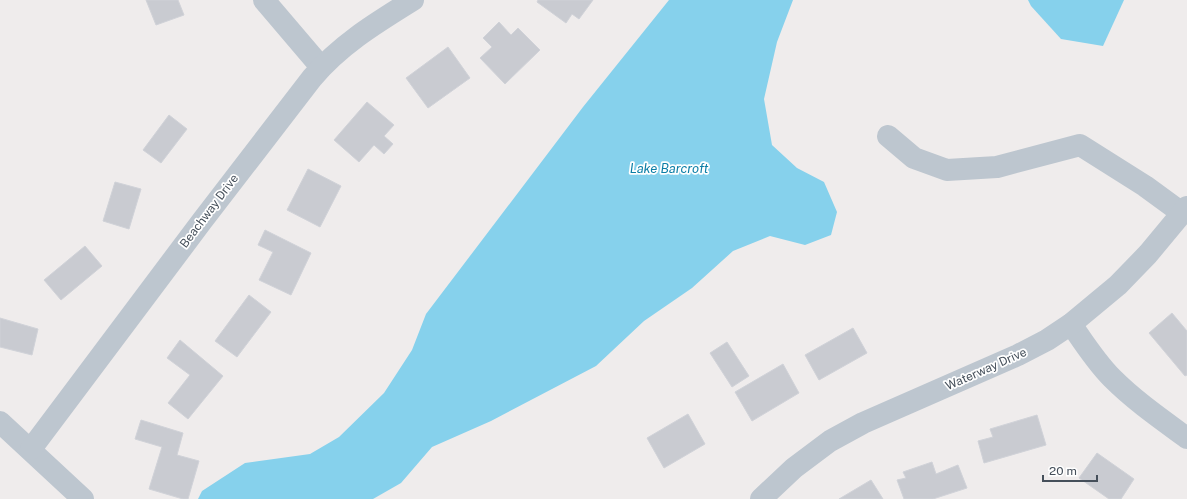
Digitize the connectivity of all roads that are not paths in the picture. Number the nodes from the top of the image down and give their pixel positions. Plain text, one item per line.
1 (264, 0) edge
2 (413, 0) edge
3 (321, 67) junction
4 (888, 136) dead end
5 (1184, 210) edge
6 (1071, 324) junction
7 (0, 422) edge
8 (1187, 438) edge
9 (30, 449) junction
10 (83, 499) edge
11 (761, 499) edge

1 - 3 street
2 - 3 street, Beachway Drive
3 - 9 street, Beachway Drive
4 - 5 street
5 - 6 street, Waterway Drive
6 - 8 street
6 - 11 street, Waterway Drive
7 - 9 street
9 - 10 street

